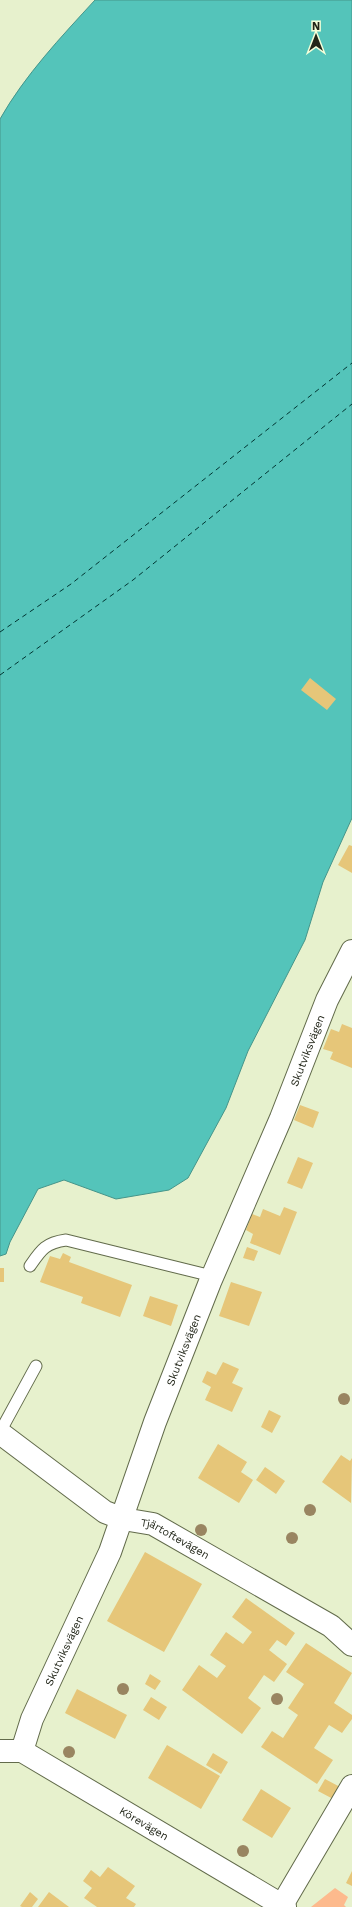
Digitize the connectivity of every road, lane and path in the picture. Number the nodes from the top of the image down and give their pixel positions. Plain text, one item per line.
1 (352, 951) edge
2 (30, 1266) dead end
3 (212, 1276) junction
4 (36, 1366) dead end
5 (0, 1433) edge
6 (123, 1519) junction
7 (352, 1645) edge
8 (0, 1751) edge
9 (22, 1751) junction
10 (352, 1786) edge
11 (283, 1906) edge

1 - 3 street, Skutviksvägen
2 - 3 lane
3 - 6 street, Skutviksvägen
4 - 5 lane
5 - 6 street, Tjärtoftevägen
6 - 7 street, Tjärtoftevägen
6 - 9 street, Skutviksvägen
8 - 9 street
9 - 11 street, Körevägen
10 - 11 street

